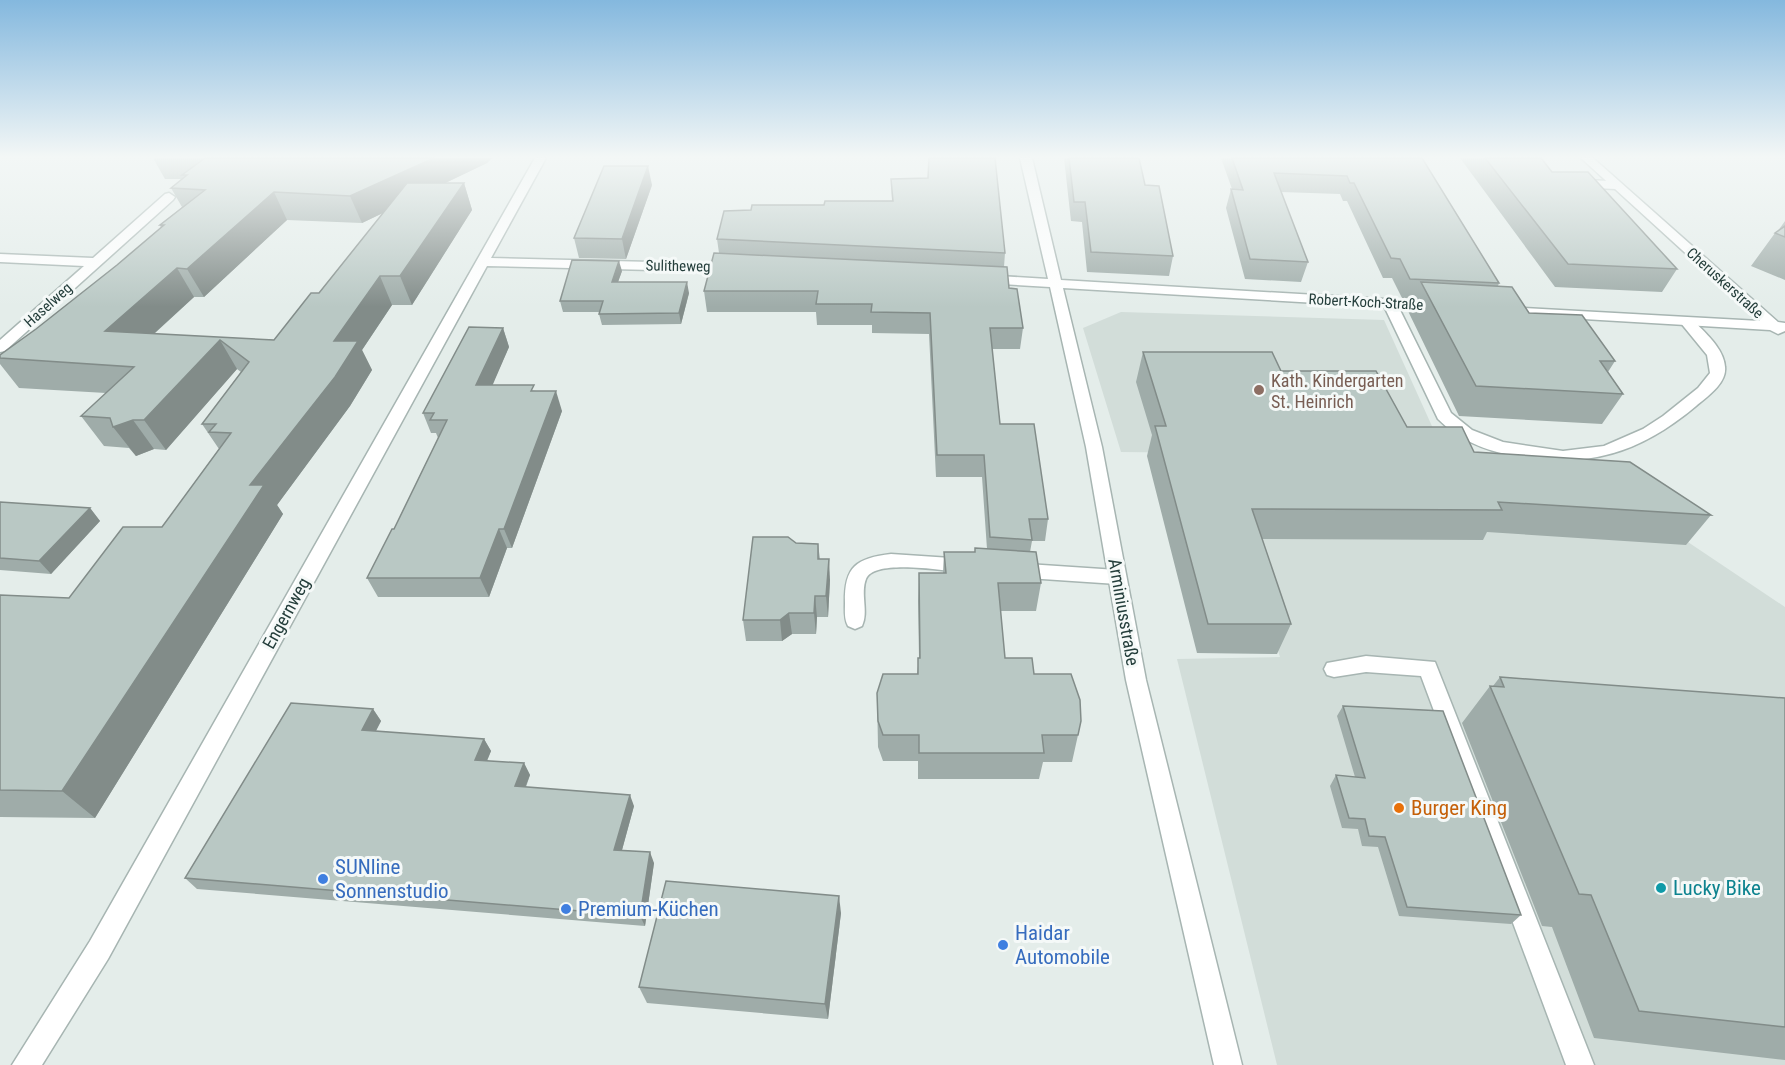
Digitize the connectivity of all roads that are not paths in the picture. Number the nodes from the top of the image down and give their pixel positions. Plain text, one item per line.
1 (157, 208) edge
2 (512, 208) edge
3 (1037, 208) edge
4 (1643, 208) edge
5 (0, 258) edge
6 (95, 262) junction
7 (482, 262) junction
8 (751, 268) edge
9 (973, 279) edge
10 (1054, 283) junction
11 (1390, 303) junction
12 (1446, 307) edge
13 (1491, 310) edge
14 (1687, 322) junction
15 (1781, 329) edge
16 (0, 348) edge
17 (1117, 577) junction
18 (855, 621) dead end
19 (1334, 669) dead end
20 (26, 1065) edge
21 (1228, 1065) edge
22 (1580, 1065) edge

1 - 6 street, Haselweg
2 - 7 street, Engernweg
3 - 10 street, Arminiusstraße
4 - 15 street, Cheruskerstraße
5 - 6 street, Haselweg
6 - 16 street, Haselweg
7 - 8 street, Sulitheweg
7 - 20 street, Engernweg
9 - 10 street
10 - 11 street, Robert-Koch-Straße
10 - 17 street, Arminiusstraße
11 - 12 street, Robert-Koch-Straße
11 - 14 street
13 - 14 street
14 - 15 street
17 - 18 street
17 - 21 street, Arminiusstraße
19 - 22 street

